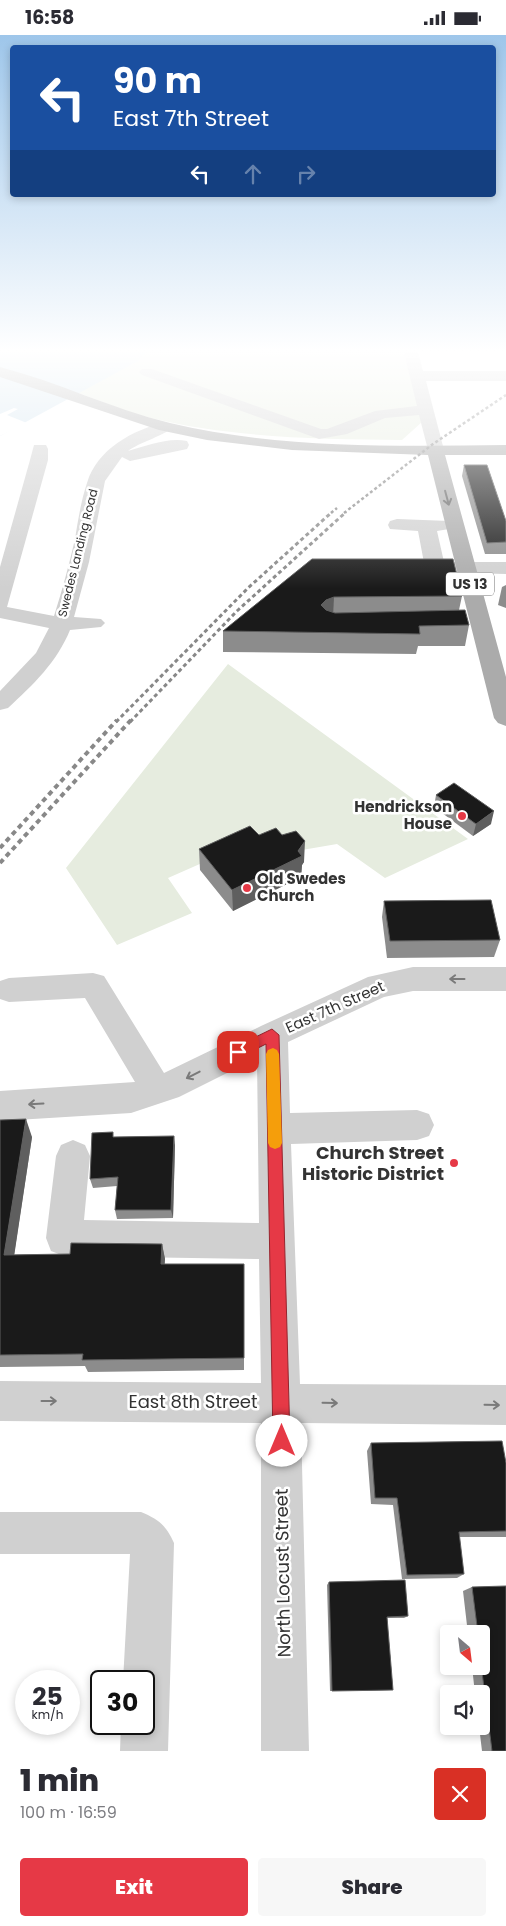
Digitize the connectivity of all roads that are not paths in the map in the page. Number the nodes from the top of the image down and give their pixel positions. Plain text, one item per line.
1 (129, 429) edge
2 (158, 429) edge
3 (178, 429) edge
4 (305, 429) edge
5 (349, 429) edge
6 (430, 429) edge
7 (142, 434) junction
8 (181, 445) junction
9 (40, 449) dead end
10 (378, 450) junction
11 (436, 450) junction
12 (506, 450) edge
13 (96, 481) junction
14 (397, 525) dead end
15 (426, 525) junction
16 (454, 525) junction
17 (466, 568) junction
18 (506, 568) edge
19 (0, 603) edge
20 (0, 612) edge
21 (94, 623) dead end
22 (60, 624) junction
23 (459, 624) edge
24 (480, 624) junction
25 (499, 661) edge
26 (0, 703) edge
27 (506, 717) edge
28 (506, 979) edge
29 (9, 990) dead end
30 (272, 1035) junction
31 (157, 1091) junction
32 (0, 1106) edge
33 (417, 1125) dead end
34 (274, 1129) junction
35 (74, 1156) dead end
36 (277, 1241) junction
37 (0, 1401) edge
38 (281, 1402) junction
39 (506, 1405) edge
40 (0, 1533) edge
41 (144, 1751) edge
42 (285, 1751) edge

1 - 7 main road
2 - 7 street, Swedes Landing Road
3 - 10 main road
4 - 5 street
6 - 11 street
7 - 8 main road
7 - 13 street, Swedes Landing Road
8 - 10 main road
8 - 13 street, Swedes Landing Road
9 - 19 street
10 - 11 main road
11 - 12 main road
11 -> 16 main road, US 13
13 - 22 street, Swedes Landing Road
14 - 15 street
15 - 16 street
15 - 17 street
16 - 17 main road, US 13
17 - 18 street
17 - 24 main road, US 13
20 - 22 street, Swedes Landing Road
21 - 22 street, Swedes Landing Road
22 - 26 street, Swedes Landing Road
23 - 24 street
24 - 25 main road, US 13
25 - 27 main road, US 13
28 -> 30 street, East 7th Street
29 - 31 street
30 -> 31 street, East 7th Street
30 - 34 street, North Locust Street
31 -> 32 street, East 7th Street
33 - 34 street
34 - 36 street, North Locust Street
35 - 36 street
36 - 38 street, North Locust Street
37 -> 38 street, East 8th Street
38 -> 39 street, East 8th Street
38 - 42 street, North Locust Street
40 - 41 street

